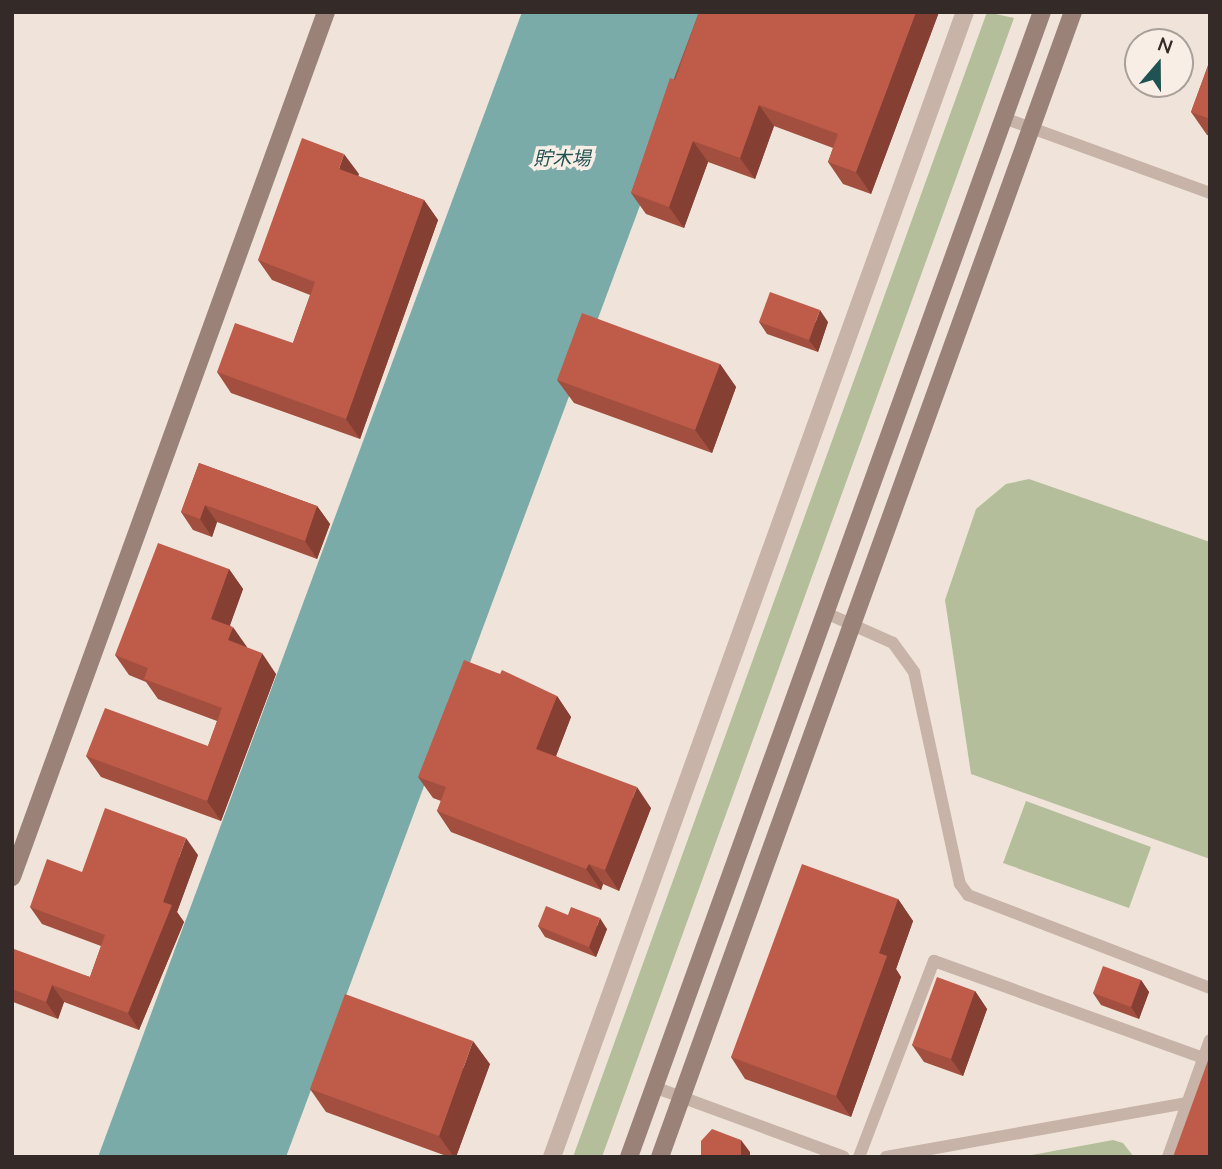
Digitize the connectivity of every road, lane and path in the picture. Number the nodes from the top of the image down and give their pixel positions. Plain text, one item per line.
1 (326, 12) edge
2 (965, 12) edge
3 (1042, 12) edge
4 (1073, 12) edge
5 (1004, 118) junction
6 (1031, 128) junction
7 (1210, 193) edge
8 (826, 613) junction
9 (855, 626) junction
10 (12, 877) edge
11 (1210, 988) edge
12 (1210, 1040) edge
13 (1203, 1058) junction
14 (654, 1087) junction
15 (682, 1097) junction
16 (1187, 1103) junction
17 (552, 1157) edge
18 (629, 1157) edge
19 (660, 1157) edge
20 (844, 1157) edge
21 (859, 1157) edge
22 (886, 1157) edge
23 (1168, 1157) edge

1 - 10 street
2 - 17 street
3 - 5 street
4 - 6 street
5 - 6 lane
5 - 8 street
6 - 7 lane
6 - 9 street
8 - 9 lane
8 - 14 street
9 - 11 lane
9 - 15 street
12 - 13 lane
13 - 16 lane
13 - 21 lane
14 - 15 lane
14 - 18 street
15 - 19 street
15 - 20 lane
16 - 22 lane
16 - 23 lane

